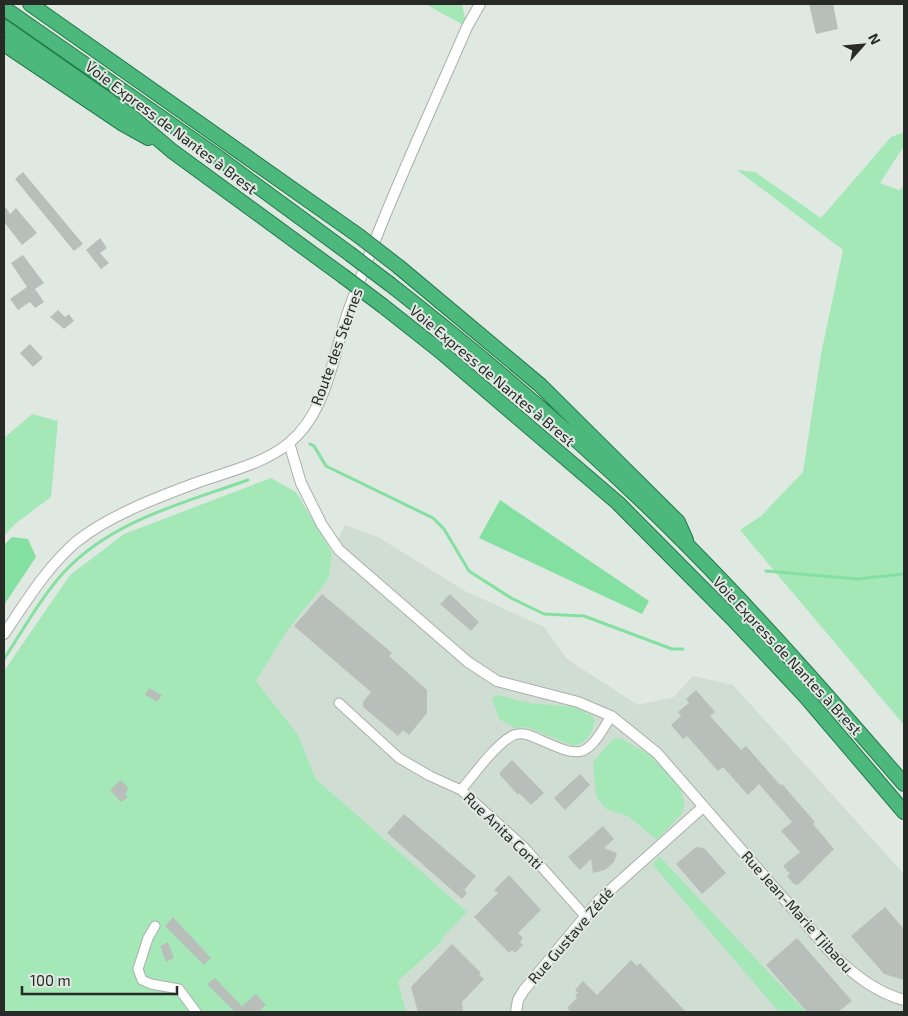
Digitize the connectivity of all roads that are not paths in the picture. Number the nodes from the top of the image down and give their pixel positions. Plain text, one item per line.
1 (30, 4) edge
2 (480, 4) edge
3 (4, 8) edge
4 (4, 27) edge
5 (4, 44) edge
6 (172, 152) junction
7 (289, 443) junction
8 (691, 549) junction
9 (4, 634) edge
10 (339, 703) dead end
11 (611, 716) junction
12 (904, 784) edge
13 (461, 790) junction
14 (703, 806) junction
15 (904, 812) edge
16 (586, 917) junction
17 (155, 926) dead end
18 (904, 1000) edge
19 (196, 1012) edge
20 (516, 1012) edge

1 - 8 highway, bridge
2 - 7 street, Route des Sternes
3 - 8 highway, Voie Express de Nantes à Brest, bridge
4 - 6 highway, Voie Express de Nantes à Brest
5 - 6 highway
6 - 15 highway, Voie Express de Nantes à Brest, bridge
7 - 9 street, Route des Sternes
7 - 11 street, Rue Jean-Marie Tjibaou
8 - 12 highway, Voie Express de Nantes à Brest
10 - 13 street, Rue Anita Conti
11 - 13 street
11 - 14 street, Rue Jean-Marie Tjibaou
13 - 16 street, Rue Anita Conti
14 - 16 street, Rue Gustave Zédé
14 - 18 street, Rue Jean-Marie Tjibaou
16 - 20 street, Rue Gustave Zédé
17 - 19 street

